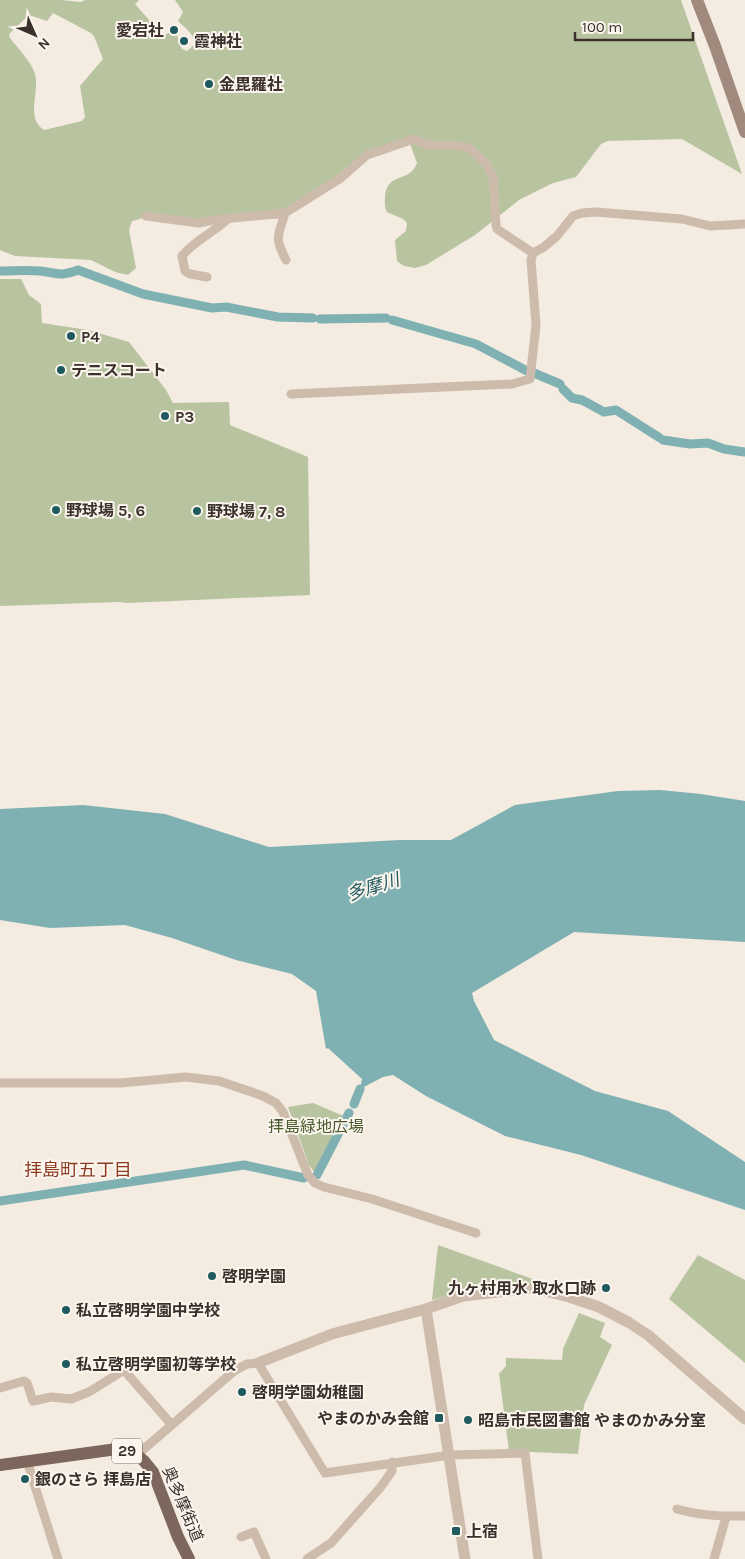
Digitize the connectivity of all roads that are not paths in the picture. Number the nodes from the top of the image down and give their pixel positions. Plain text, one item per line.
1 (697, 0) edge
2 (745, 132) edge
3 (285, 213) junction
4 (146, 216) dead end
5 (228, 219) junction
6 (745, 224) edge
7 (533, 253) junction
8 (286, 260) dead end
9 (206, 277) dead end
10 (291, 394) dead end
11 (0, 1083) edge
12 (476, 1233) dead end
13 (426, 1309) junction
14 (258, 1363) junction
15 (0, 1388) edge
16 (745, 1419) edge
17 (171, 1424) junction
18 (137, 1455) junction
19 (450, 1455) junction
20 (27, 1461) junction
21 (392, 1462) junction
22 (0, 1465) edge
23 (677, 1509) dead end
24 (745, 1516) edge
25 (726, 1517) junction
26 (241, 1537) dead end
27 (58, 1559) edge
28 (189, 1559) edge
29 (266, 1559) edge
30 (307, 1559) edge
31 (465, 1559) edge
32 (538, 1559) edge
33 (714, 1559) edge

1 - 2 main road
3 - 5 street
3 - 7 street
3 - 8 street
4 - 5 street
5 - 9 street
6 - 7 street
7 - 10 street
11 - 12 street
13 - 14 street
13 - 16 street
13 - 19 street
14 - 17 street
14 - 21 street
15 - 17 street
17 - 18 street
18 - 20 main road, 29
18 - 28 main road, 奥多摩街道 / 29
19 - 21 street
19 - 31 street
19 - 32 street
20 - 22 main road, 29
20 - 27 street
21 - 30 street
23 - 25 street
24 - 25 street
25 - 33 street
26 - 29 street

